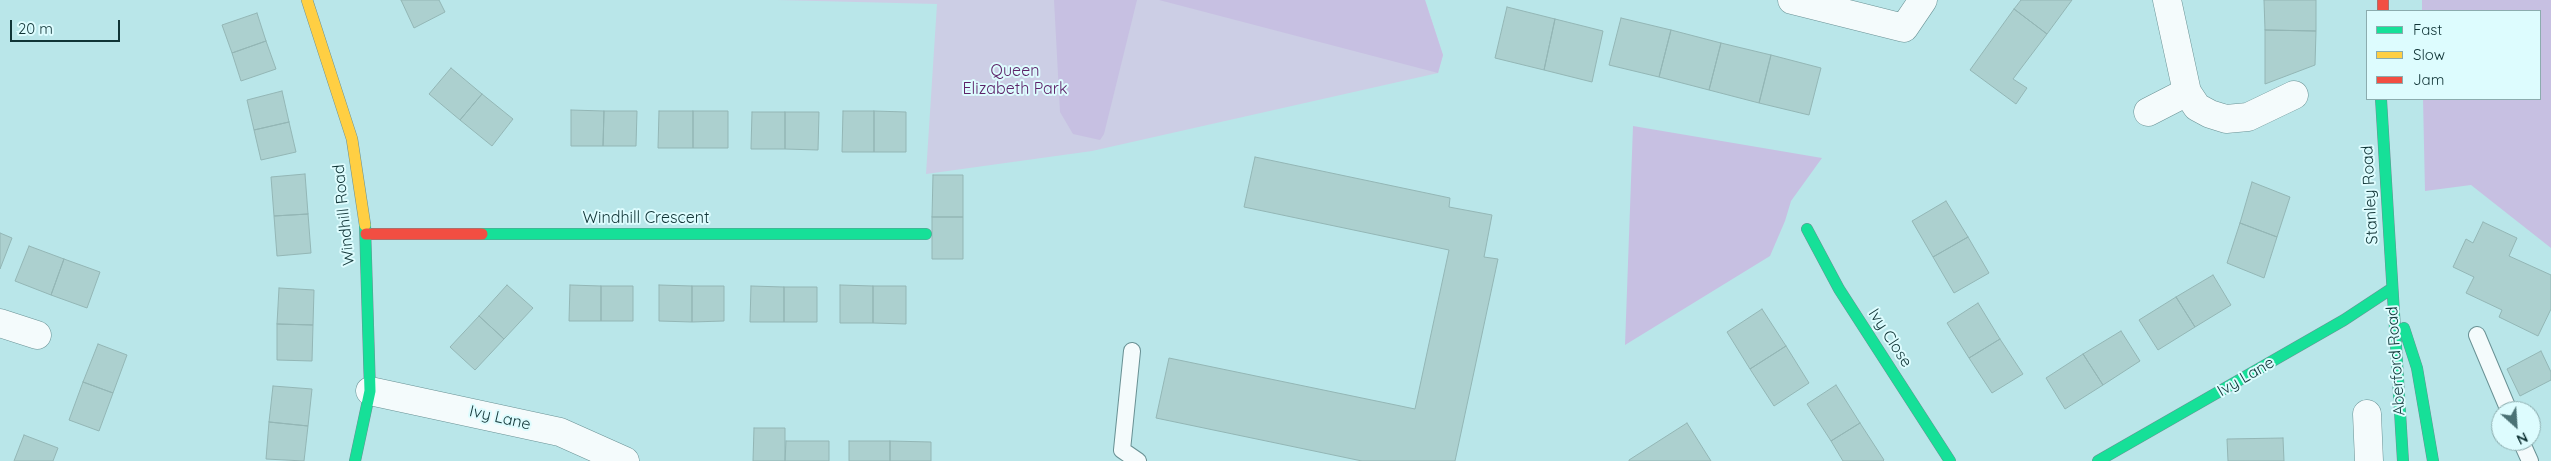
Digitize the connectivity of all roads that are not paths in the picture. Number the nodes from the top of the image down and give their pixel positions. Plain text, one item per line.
1 (307, 0) edge
2 (1792, 0) edge
3 (1923, 0) edge
4 (2167, 0) edge
5 (2187, 92) junction
6 (2294, 95) dead end
7 (2381, 100) edge
8 (2148, 112) dead end
9 (1807, 229) dead end
10 (366, 234) junction
11 (926, 234) dead end
12 (2391, 289) junction
13 (0, 323) edge
14 (37, 335) dead end
15 (2477, 335) dead end
16 (1132, 351) dead end
17 (370, 391) junction
18 (2505, 401) edge
19 (2367, 414) dead end
20 (355, 461) edge
21 (625, 461) edge
22 (1138, 461) edge
23 (1950, 461) edge
24 (2098, 461) edge
25 (2368, 461) edge
26 (2403, 461) edge
27 (2433, 461) edge

1 - 10 street, Windhill Road
2 - 3 street
4 - 5 street
5 - 6 street
5 - 8 street
7 - 12 street, Stanley Road
9 - 23 street, Ivy Close
10 - 11 street, Windhill Crescent
10 - 17 street, Windhill Road
12 - 24 street, Ivy Lane
12 - 26 street, Aberford Road
12 - 27 street, Aberford Road
13 - 14 street
15 - 18 lane
16 - 22 lane
17 - 20 street, Windhill Road
17 - 21 street, Ivy Lane
19 - 25 street, Aberford Road

